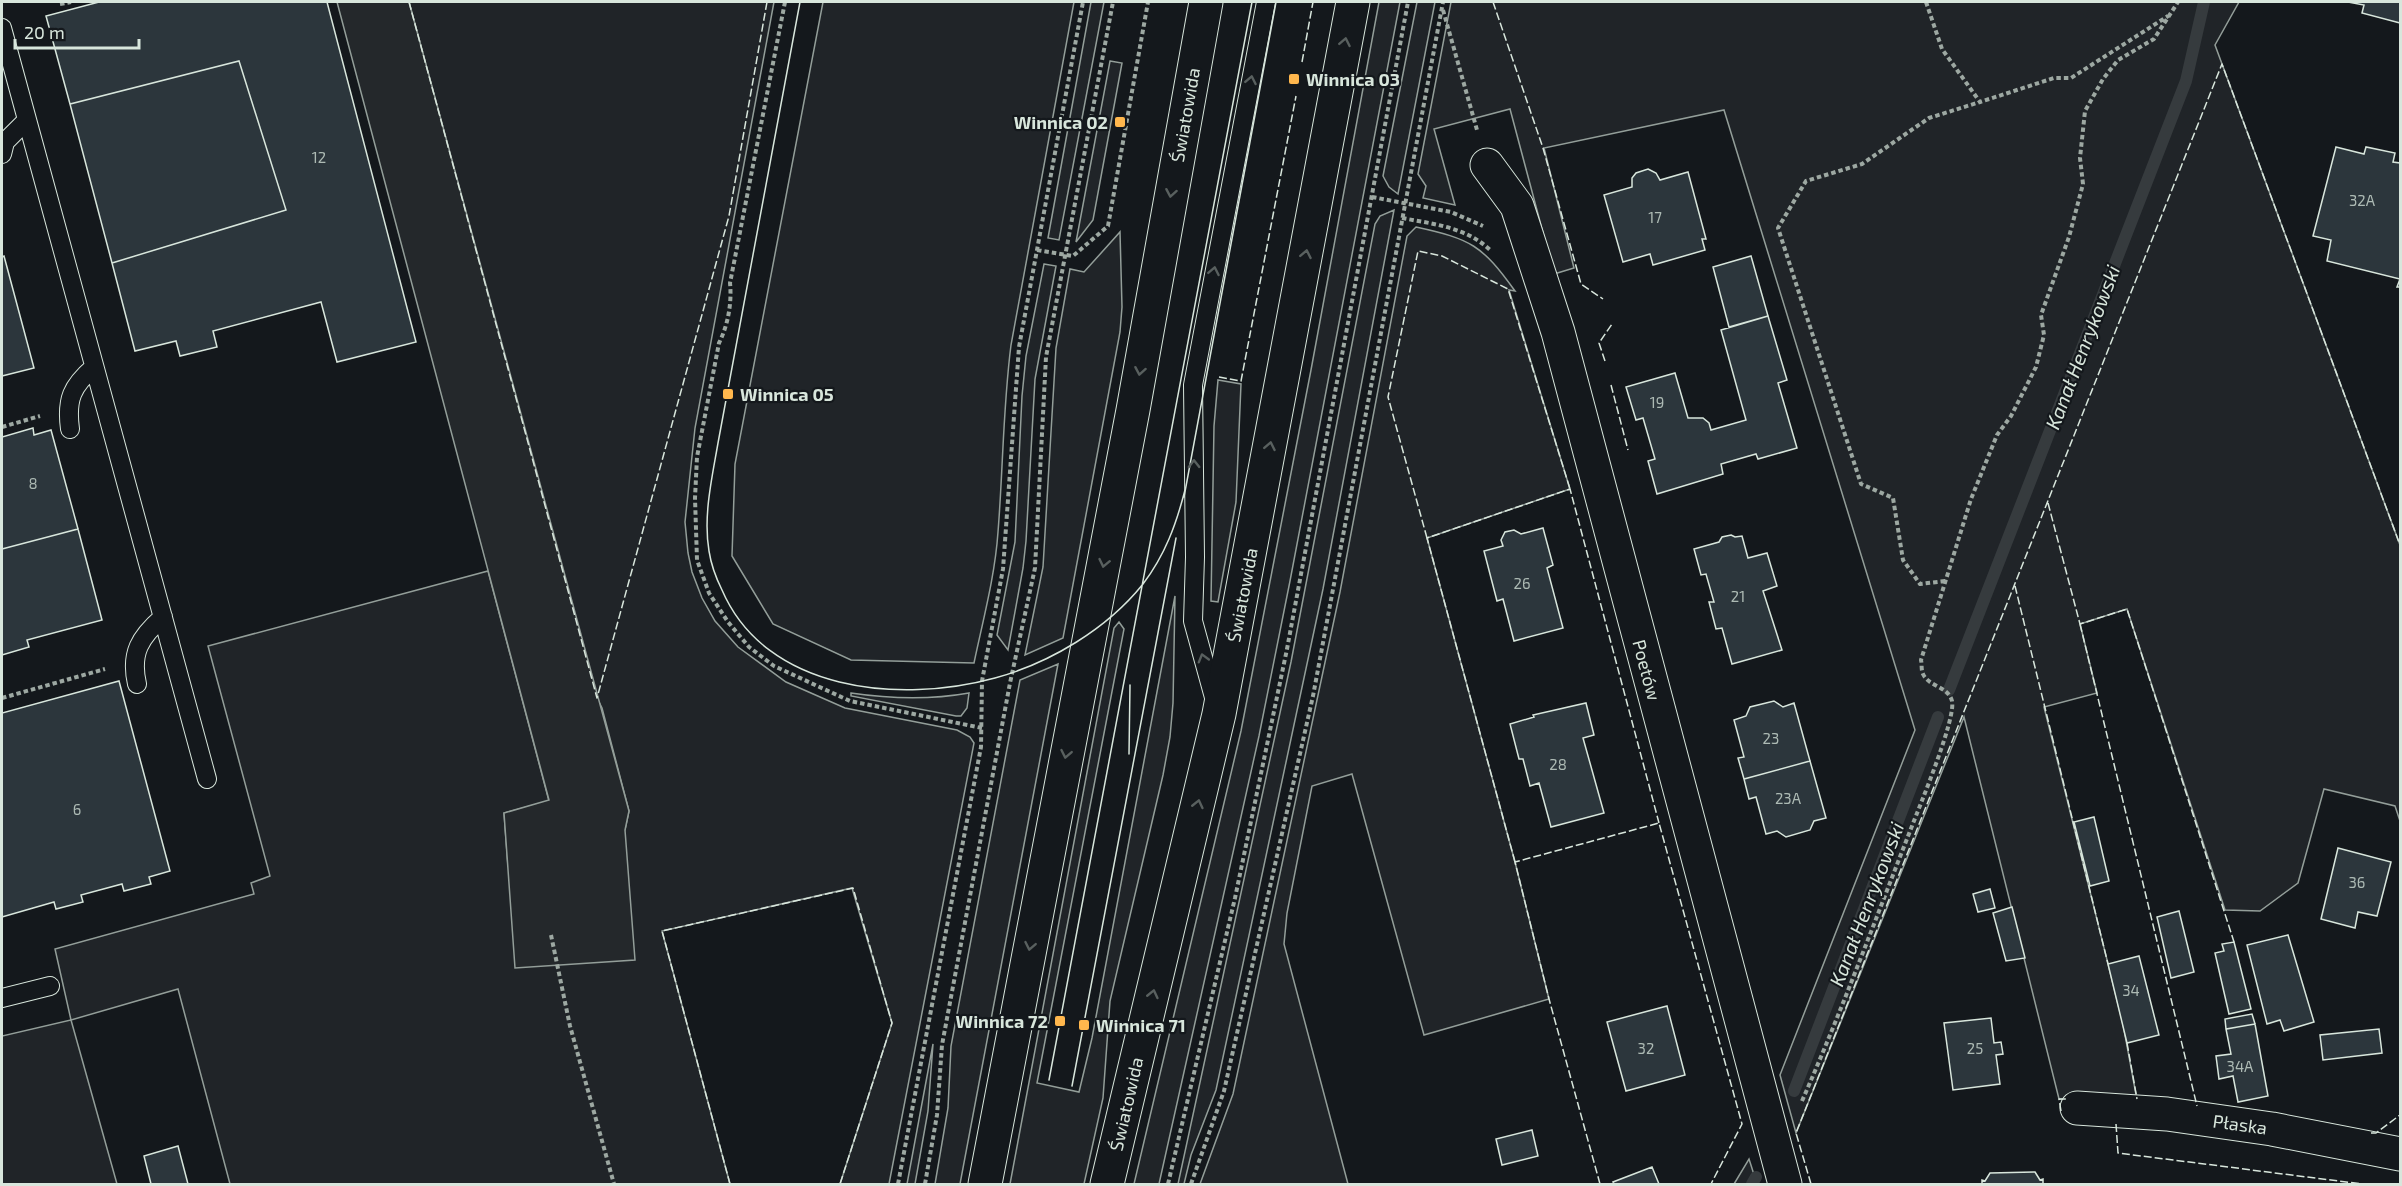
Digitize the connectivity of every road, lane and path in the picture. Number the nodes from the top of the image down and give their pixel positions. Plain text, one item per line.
1 (71, 2) edge
2 (785, 2) edge
3 (1083, 2) edge
4 (1113, 2) edge
5 (1148, 2) edge
6 (1206, 2) edge
7 (1266, 2) edge
8 (1353, 2) edge
9 (1408, 2) edge
10 (1443, 2) edge
11 (1926, 2) edge
12 (2178, 2) edge
13 (60, 4) dead end
14 (1442, 7) junction
15 (2168, 15) junction
16 (2, 28) edge
17 (1980, 102) junction
18 (27, 120) junction
19 (2, 154) edge
20 (1486, 165) joint
21 (1372, 197) junction
22 (1404, 203) junction
23 (1402, 218) junction
24 (1485, 227) dead end
25 (1037, 250) junction
26 (1065, 255) junction
27 (1496, 256) dead end
28 (94, 367) junction
29 (70, 429) dead end
30 (1945, 581) junction
31 (163, 617) junction
32 (135, 661) junction
33 (137, 684) dead end
34 (2, 698) edge
35 (1219, 714) junction
36 (982, 728) junction
37 (207, 779) dead end
38 (551, 935) dead end
39 (50, 986) dead end
40 (2, 998) edge
41 (2077, 1108) dead end
42 (2400, 1154) edge
43 (1781, 1171) edge
44 (614, 1185) edge
45 (898, 1185) edge
46 (925, 1185) edge
47 (985, 1185) edge
48 (1107, 1185) edge
49 (1168, 1185) edge
50 (1191, 1185) edge

1 - 13 path
2 - 36 path
3 - 25 path
4 - 26 path
5 - 26 path
6 -> 47 street, Światowida
35 -> 7 lane
35 -> 8 street, Światowida
9 - 21 path
10 - 14 path
11 - 17 path
12 - 15 path
14 - 20 path
14 - 22 path
15 - 17 path
15 - 30 path
16 - 18 lane
17 - 30 path
18 - 19 lane
18 - 28 lane
20 - 43 street, Poetów
21 - 22 path
21 - 49 path
22 - 23 path
22 - 24 path
23 - 27 path
23 - 50 path
25 - 26 path
25 - 36 path
26 - 46 path
28 - 29 lane
28 - 31 lane
30 - 43 path
31 - 32 lane
31 - 37 lane
32 - 33 lane
32 - 34 path
48 -> 35 street, Światowida
36 - 45 path
38 - 44 path
39 - 40 lane
41 - 42 street, Płaska

